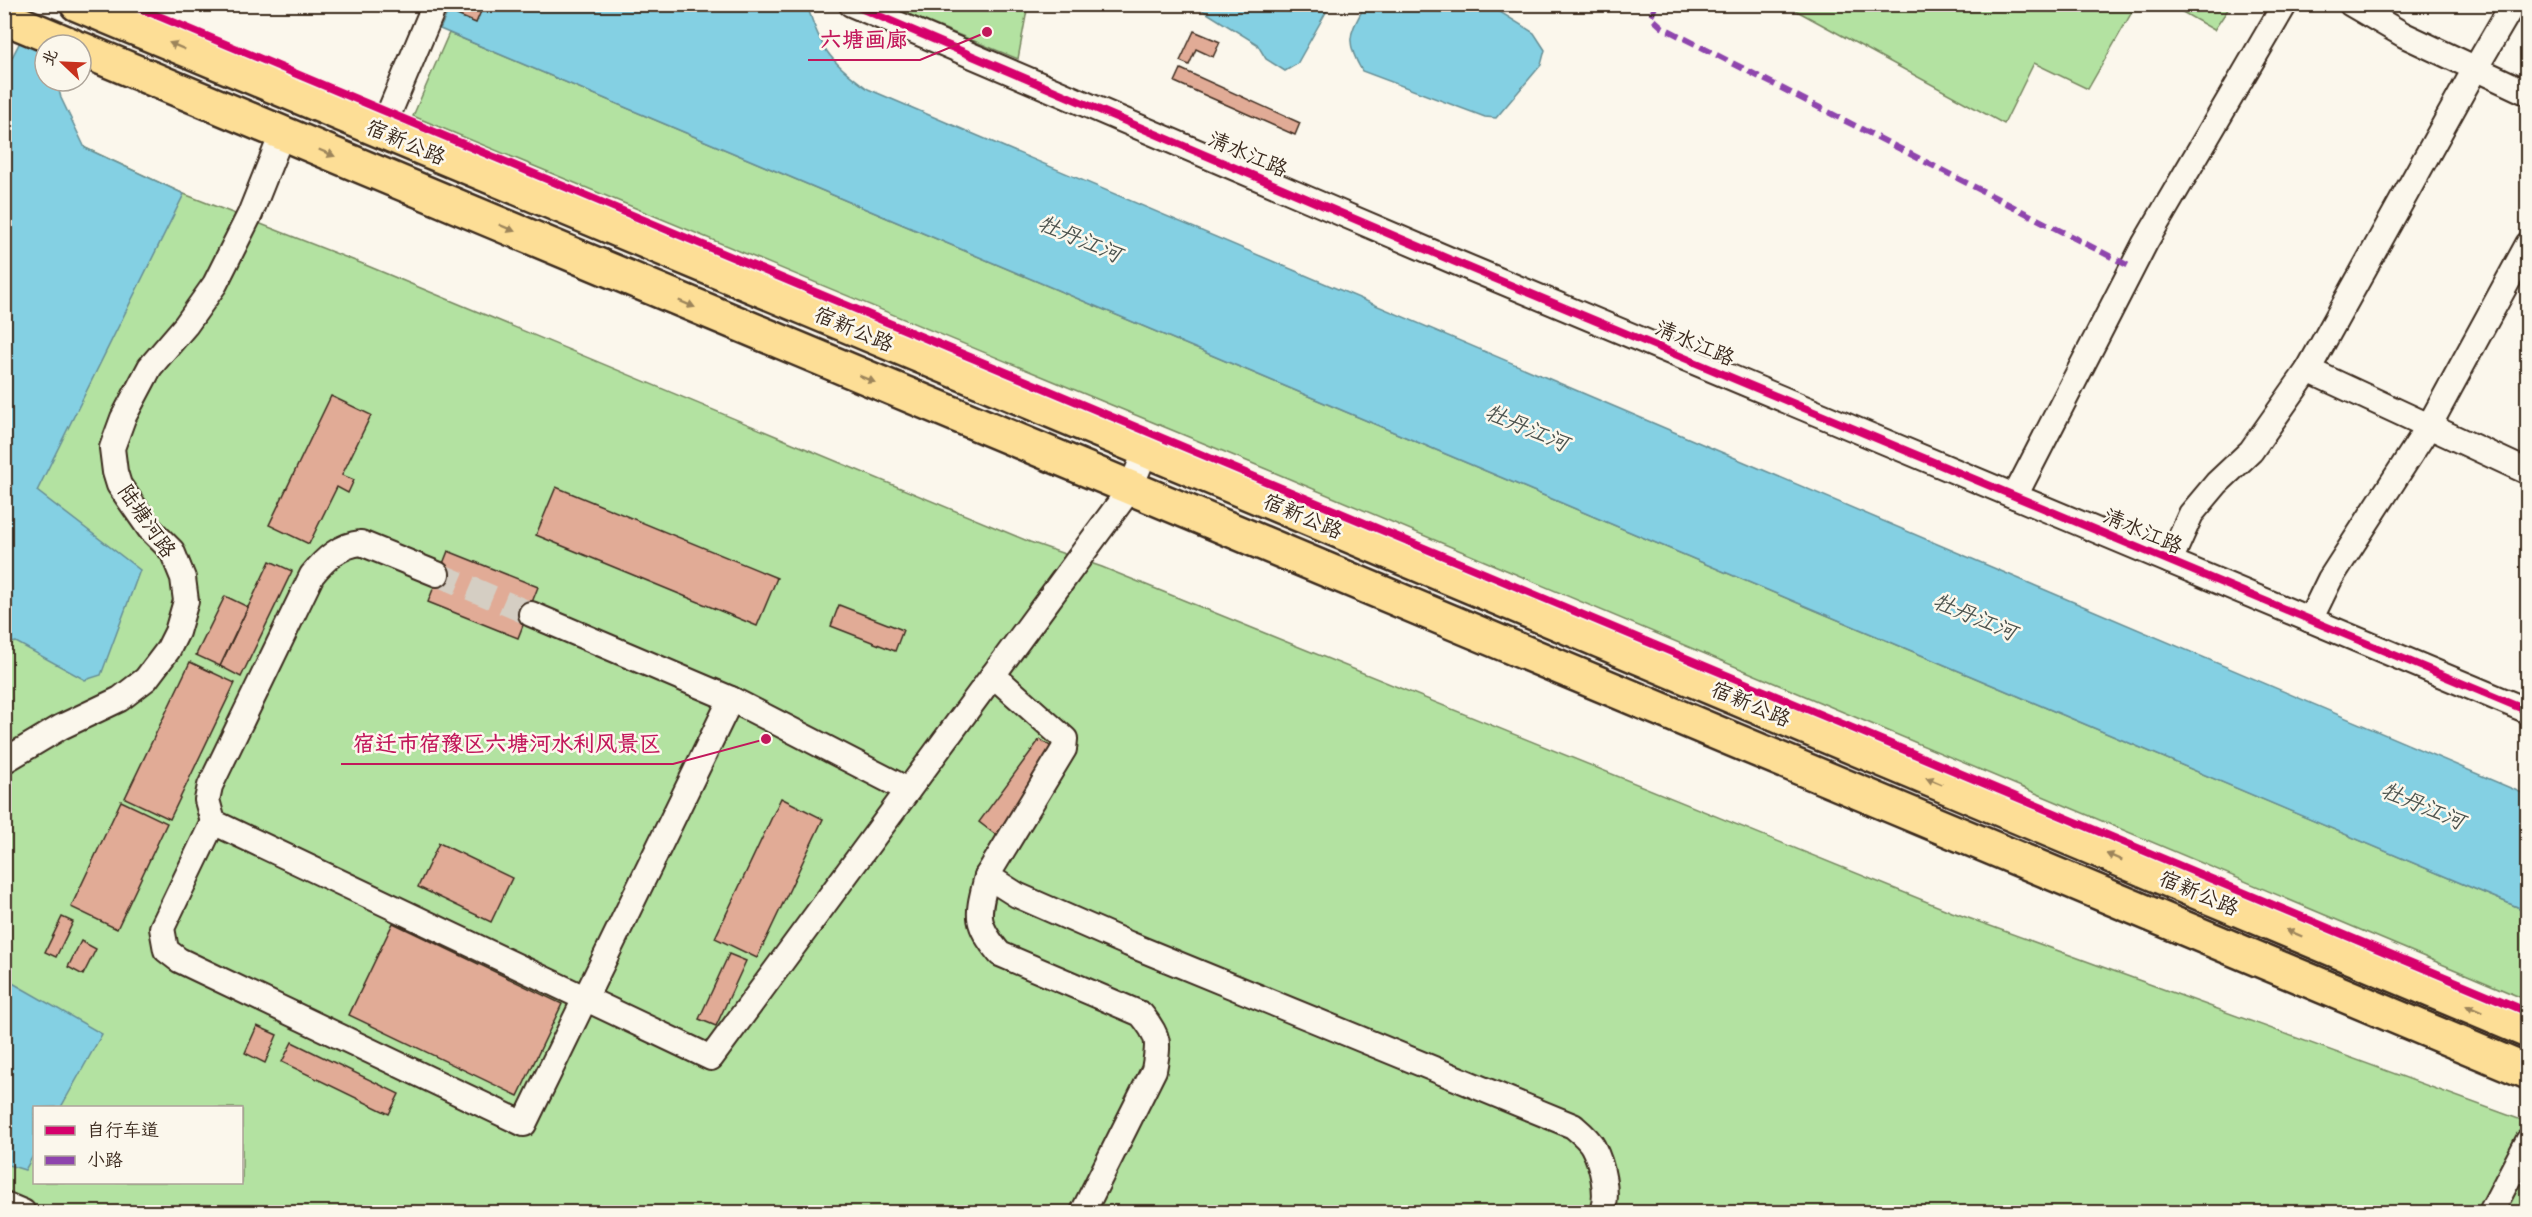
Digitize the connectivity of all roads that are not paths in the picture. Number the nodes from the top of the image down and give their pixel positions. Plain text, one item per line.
1 (76, 4) edge
2 (435, 4) edge
3 (850, 4) edge
4 (2285, 4) edge
5 (2351, 4) edge
6 (2513, 4) edge
7 (879, 10) edge
8 (4, 17) edge
9 (42, 33) edge
10 (93, 54) edge
11 (2475, 69) junction
12 (2528, 93) edge
13 (389, 113) dead end
14 (282, 134) junction
15 (2528, 244) edge
16 (2308, 370) junction
17 (2429, 426) junction
18 (1146, 450) junction
19 (2528, 472) edge
20 (1130, 489) junction
21 (2015, 496) junction
22 (2170, 561) junction
23 (438, 574) tunnel mouth
24 (531, 614) tunnel mouth
25 (2310, 620) junction
26 (993, 675) junction
27 (731, 699) junction
28 (2528, 711) edge
29 (4, 761) edge
30 (908, 790) junction
31 (213, 822) junction
32 (987, 876) junction
33 (586, 999) junction
34 (2528, 1031) edge
35 (2528, 1072) edge
36 (2528, 1141) edge
37 (4, 1204) edge
38 (23, 1212) edge
39 (1083, 1212) edge
40 (1602, 1212) edge
41 (2491, 1212) edge

18 -> 1 highway, 宿新公路
2 - 13 street
3 - 7 street, 清水江路
4 - 21 street
5 - 11 street
6 - 11 street
7 - 21 street, 清水江路
8 - 9 highway
10 - 14 highway, 宿新公路
11 - 12 street
11 - 16 street
14 -> 20 highway, 宿新公路
14 - 29 street, 陆塘河路
15 - 17 street
16 - 17 street
16 - 22 street
17 - 19 street
17 - 25 street
18 - 20 street
34 -> 18 highway, 宿新公路
20 - 26 street
20 - 35 highway, 宿新公路
21 - 22 street, 清水江路
22 - 25 street, 清水江路
23 - 31 street
24 - 27 street
25 - 28 street, 清水江路
26 - 30 street
26 - 32 street
27 - 30 street
27 - 33 street
30 - 33 street
31 - 33 street
31 - 33 street
32 - 39 street
32 - 40 street
36 - 41 street
37 - 38 street

